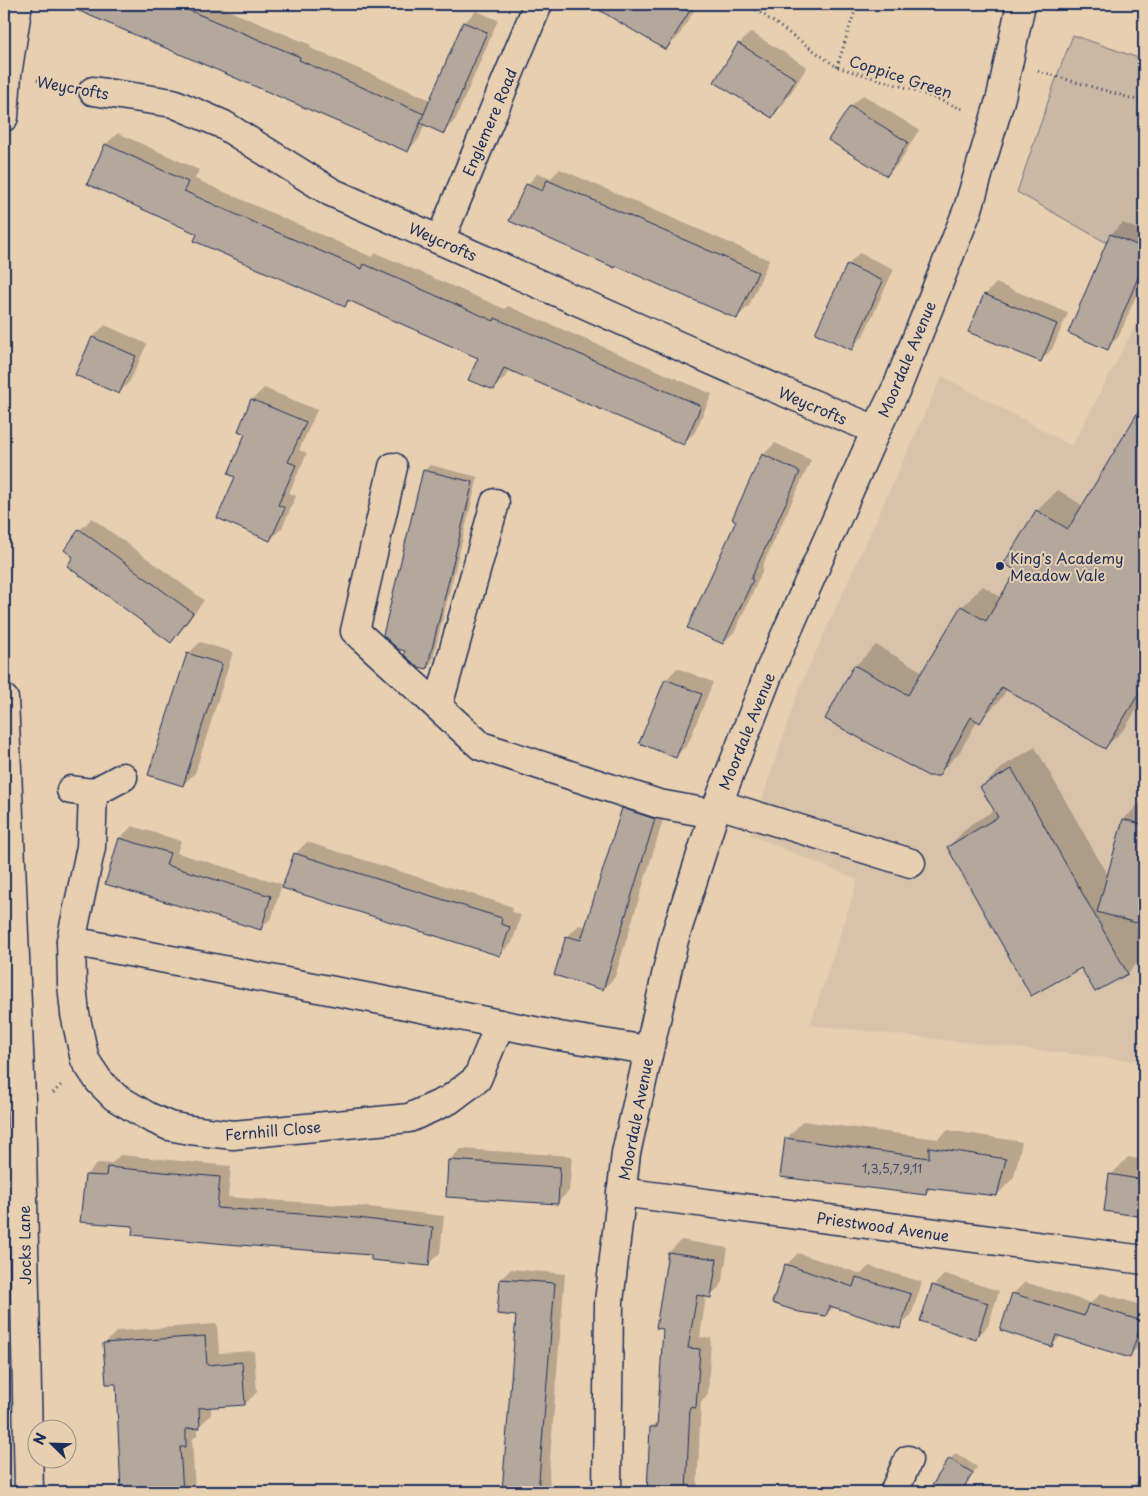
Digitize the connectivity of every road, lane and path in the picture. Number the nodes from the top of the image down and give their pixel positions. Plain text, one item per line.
1 (18, 4) edge
2 (538, 4) edge
3 (748, 4) edge
4 (857, 4) edge
5 (1021, 4) edge
6 (837, 66) junction
7 (1033, 70) dead end
8 (7, 75) junction
9 (92, 91) joint
10 (1144, 102) edge
11 (968, 112) dead end
12 (4, 117) edge
13 (440, 240) junction
14 (876, 430) junction
15 (393, 467) dead end
16 (495, 503) dead end
17 (4, 699) edge
18 (438, 706) junction
19 (122, 777) dead end
20 (716, 809) junction
21 (911, 863) dead end
22 (71, 941) junction
23 (500, 1024) junction
24 (648, 1050) junction
25 (621, 1192) junction
26 (1144, 1260) edge
27 (908, 1460) dead end
28 (29, 1492) edge
29 (607, 1492) edge
30 (894, 1492) edge

1 - 8 street
2 - 13 street, Englemere Road
3 - 6 path, Coppice Green
4 - 6 path
5 - 14 street, Moordale Avenue
6 - 11 path, Coppice Green
7 - 10 path
8 - 9 path, Weycrofts
8 - 12 street
9 - 13 street, Weycrofts
13 - 14 street, Weycrofts
14 - 20 street, Moordale Avenue
15 - 18 street
16 - 18 street
17 - 28 street, Jocks Lane
18 - 20 street
19 - 22 street, Fernhill Close
20 - 21 street
20 - 24 street, Moordale Avenue
22 - 23 street
22 - 23 street, Fernhill Close
23 - 24 street
24 - 25 street, Moordale Avenue
25 - 26 street, Priestwood Avenue
25 - 29 street, Moordale Avenue
27 - 30 street

